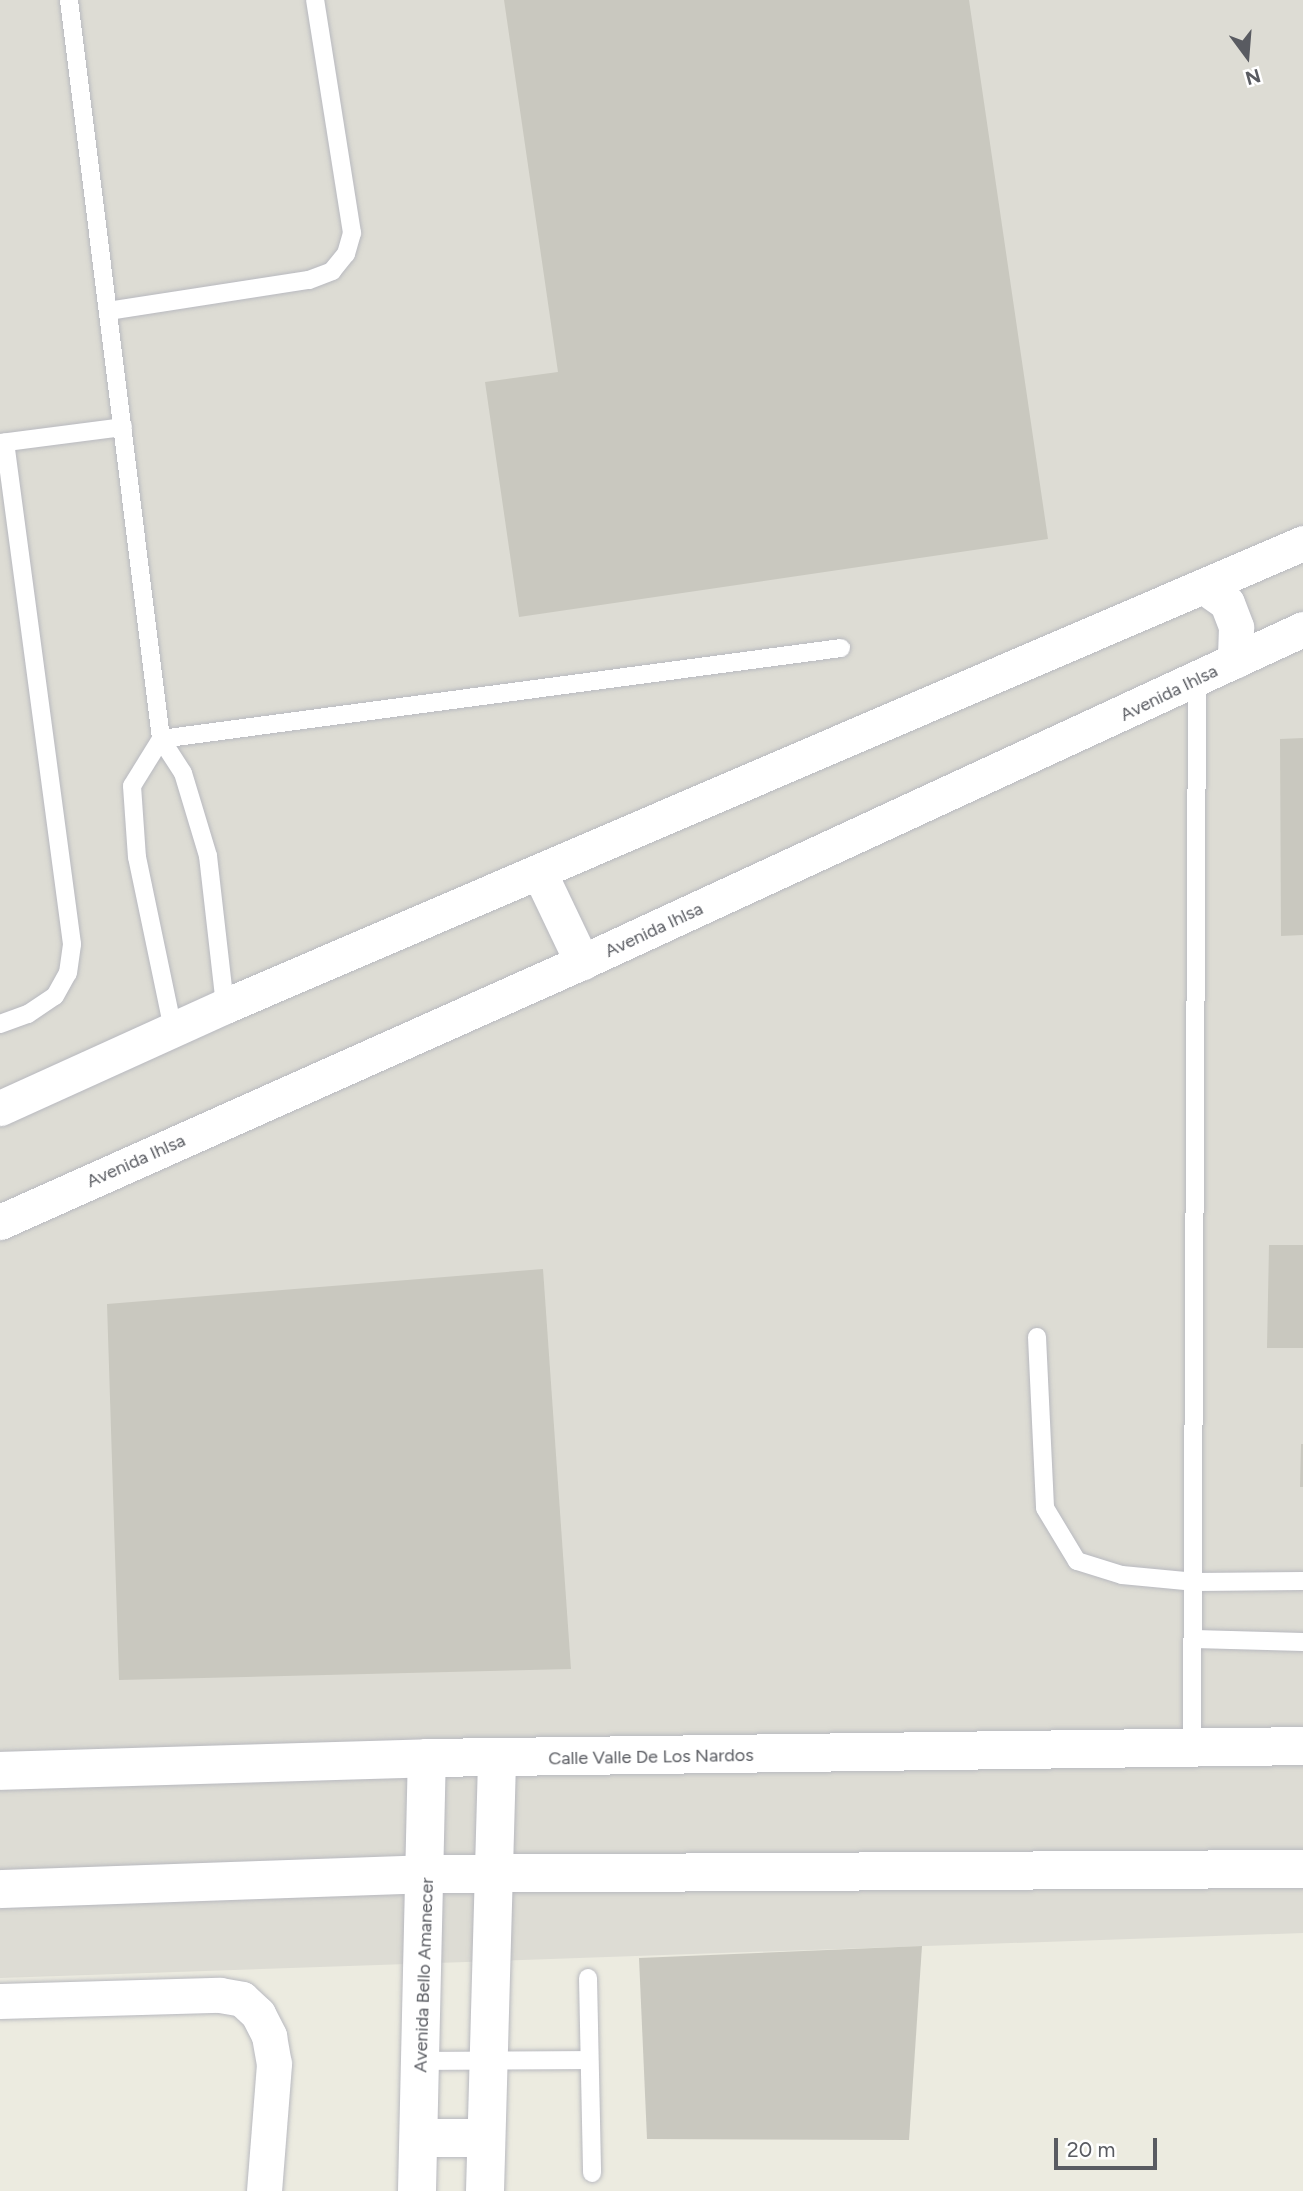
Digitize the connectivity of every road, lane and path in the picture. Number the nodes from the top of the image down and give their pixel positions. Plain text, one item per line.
1 (69, 0) edge
2 (315, 0) edge
3 (108, 311) junction
4 (123, 427) junction
5 (3, 443) edge
6 (1303, 543) edge
7 (1203, 586) junction
8 (1303, 629) edge
9 (841, 648) dead end
10 (1235, 661) junction
11 (1197, 680) junction
12 (161, 739) junction
13 (540, 874) junction
14 (582, 962) junction
15 (225, 1006) junction
16 (0, 1024) edge
17 (173, 1030) junction
18 (0, 1108) edge
19 (0, 1222) edge
20 (1037, 1337) dead end
21 (1303, 1581) edge
22 (1196, 1582) junction
23 (1195, 1639) junction
24 (1303, 1642) edge
25 (1303, 1746) edge
26 (1192, 1747) junction
27 (427, 1758) junction
28 (497, 1759) junction
29 (0, 1771) edge
30 (1303, 1869) edge
31 (493, 1873) junction
32 (427, 1874) junction
33 (0, 1889) edge
34 (588, 1978) dead end
35 (0, 2001) edge
36 (492, 2060) junction
37 (589, 2060) junction
38 (421, 2061) junction
39 (486, 2137) junction
40 (419, 2138) junction
41 (592, 2173) dead end
42 (264, 2191) edge
43 (417, 2191) edge
44 (485, 2191) edge

1 - 3 lane
2 - 3 lane
3 - 4 lane
4 - 5 lane
4 - 12 lane
5 - 16 lane
6 - 7 street
7 - 10 street
7 - 13 street
8 - 10 street, Avenida Ihlsa
9 - 12 lane
10 - 11 street, Avenida Ihlsa
11 - 14 street, Avenida Ihlsa
11 - 22 lane
12 - 15 lane
12 - 17 lane
13 - 14 street
13 - 15 street
14 - 19 street, Avenida Ihlsa
15 - 17 street
17 - 18 street
20 - 22 lane
21 - 22 lane
22 - 23 lane
23 - 24 lane
23 - 26 lane
25 - 26 street, Calle Valle De Los Nardos
26 - 28 street, Calle Valle De Los Nardos
27 - 28 street, Calle Valle De Los Nardos
27 - 29 street, Calle Valle De Los Nardos
27 - 32 street, Avenida Bello Amanecer
28 - 31 street
30 - 31 street
31 - 32 street
31 - 36 street
32 - 33 street
32 - 38 street, Avenida Bello Amanecer
34 - 37 lane
35 - 42 street
36 - 37 lane
36 - 38 lane
36 - 39 street
37 - 41 lane
38 - 40 street, Avenida Bello Amanecer
39 - 40 street
39 - 44 street
40 - 43 street, Avenida Bello Amanecer

